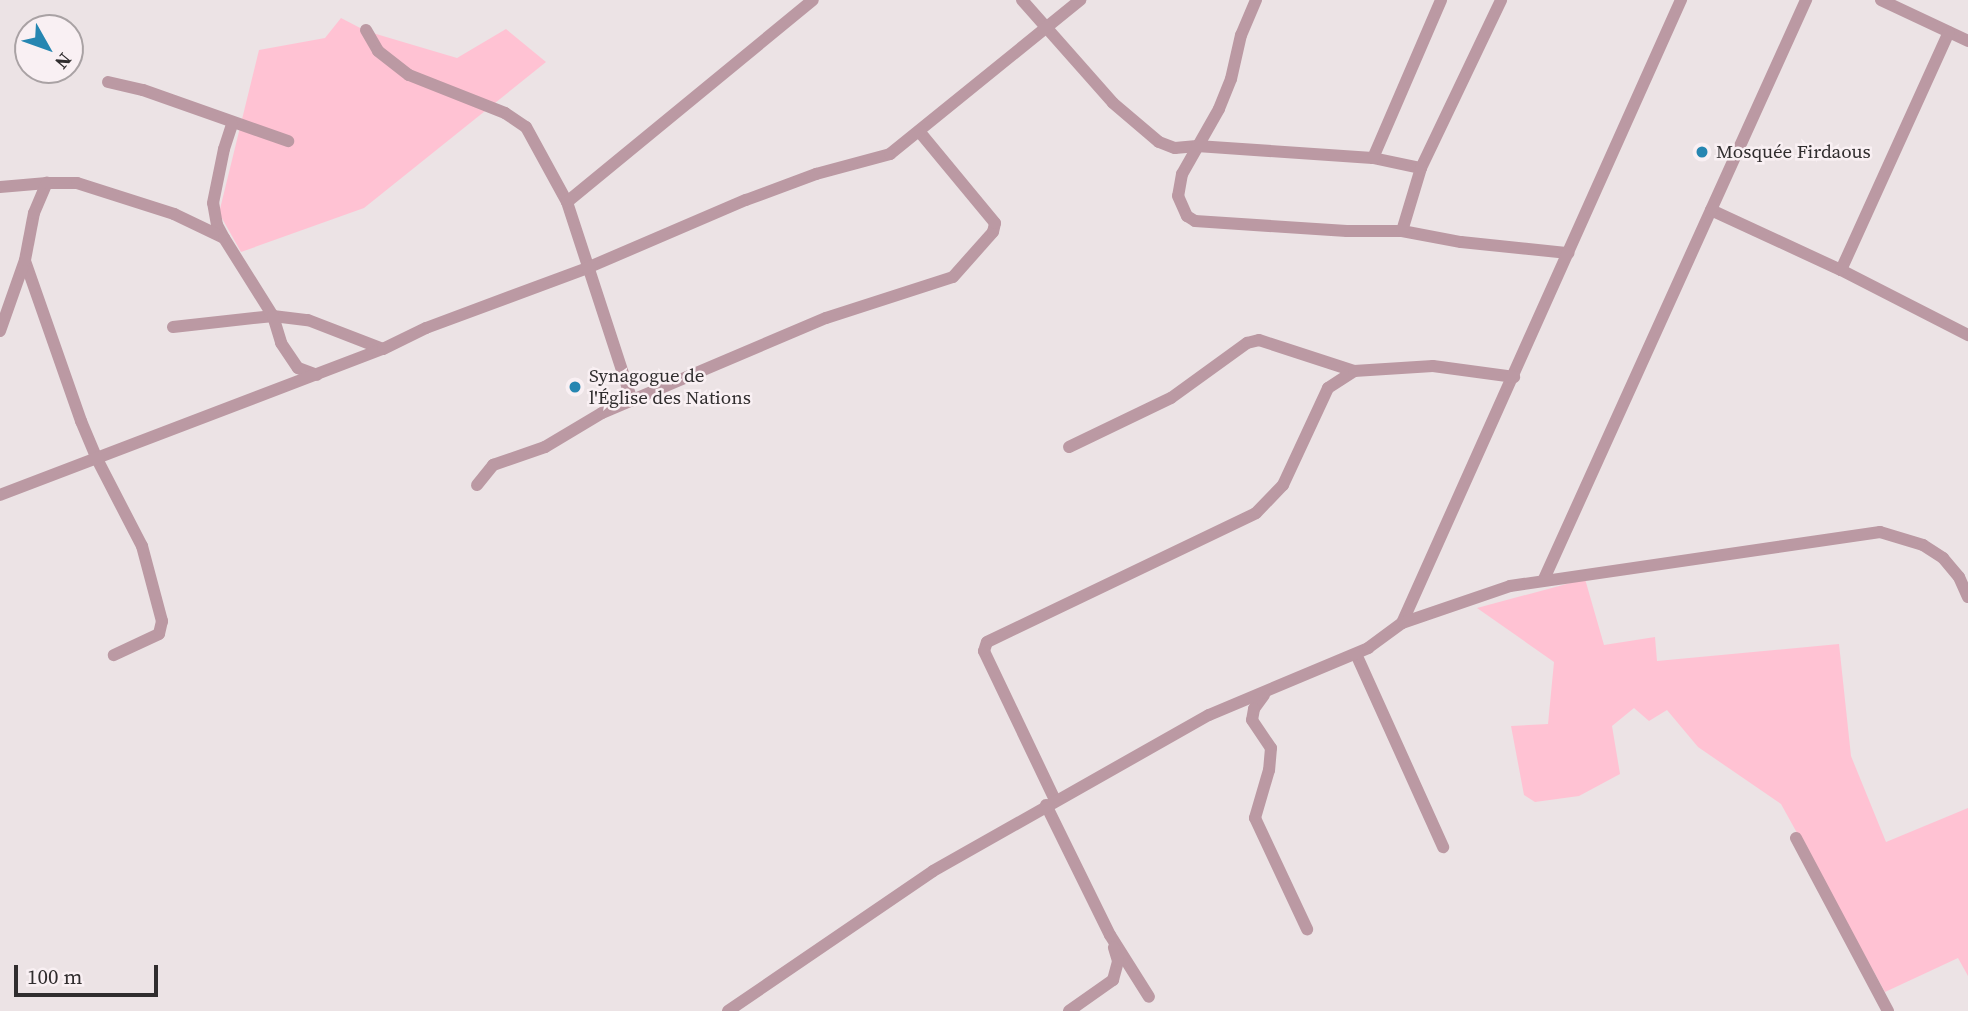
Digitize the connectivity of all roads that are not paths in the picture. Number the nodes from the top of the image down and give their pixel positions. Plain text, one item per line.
1 (813, 0) edge
2 (1023, 0) edge
3 (1080, 0) edge
4 (1256, 0) edge
5 (1441, 0) edge
6 (1502, 0) edge
7 (1681, 0) edge
8 (1806, 0) edge
9 (1881, 0) edge
10 (1048, 27) junction
11 (366, 30) dead end
12 (1949, 32) junction
13 (1968, 40) edge
14 (108, 82) dead end
15 (232, 124) junction
16 (919, 131) junction
17 (288, 141) dead end
18 (1198, 146) junction
19 (1373, 159) junction
20 (1421, 168) junction
21 (47, 183) junction
22 (0, 187) edge
23 (567, 202) junction
24 (1711, 210) junction
25 (1402, 231) junction
26 (224, 238) junction
27 (1568, 253) junction
28 (24, 260) junction
29 (587, 268) junction
30 (1841, 270) junction
31 (273, 316) junction
32 (173, 327) dead end
33 (0, 331) edge
34 (1968, 335) edge
35 (383, 349) junction
36 (1354, 371) junction
37 (317, 375) junction
38 (1514, 377) junction
39 (632, 401) junction
40 (1069, 447) dead end
41 (97, 459) junction
42 (477, 485) dead end
43 (0, 495) edge
44 (1964, 573) edge
45 (1544, 579) junction
46 (1968, 597) edge
47 (1402, 623) junction
48 (1356, 654) junction
49 (114, 655) dead end
50 (1264, 695) junction
51 (1051, 802) junction
52 (1796, 838) dead end
53 (1443, 847) dead end
54 (1307, 929) dead end
55 (1110, 935) junction
56 (1149, 997) dead end
57 (728, 1011) edge
58 (1069, 1011) edge
59 (1888, 1011) edge

1 - 23 street
2 - 10 street
3 - 10 street
4 - 18 street
5 - 19 street
6 - 20 street
7 - 27 street
8 - 24 street
9 - 12 street
10 - 16 street
10 - 18 street
11 - 23 street
12 - 13 street
12 - 30 street
14 - 15 street
15 - 17 street
15 - 26 street
16 - 29 street
16 - 39 street
18 - 19 street
18 - 25 street
19 - 20 street
20 - 25 street
21 - 22 street
21 - 26 street
21 - 28 street
23 - 29 street
24 - 30 street
24 - 45 street
25 - 27 street
26 - 31 street
27 - 38 street
28 - 33 street
28 - 41 street
29 - 35 street
29 - 39 street
30 - 34 street
31 - 32 street
31 - 35 street
31 - 37 street
35 - 37 street
36 - 38 street
36 - 40 street
36 - 51 street
37 - 41 street
38 - 47 street
39 - 42 street
41 - 43 street
41 - 49 street
44 - 45 street
44 - 46 street
45 - 47 street
47 - 48 street
48 - 50 street
48 - 53 street
50 - 51 street
50 - 54 street
51 - 55 street
51 - 57 street
52 - 59 street
55 - 56 street
55 - 58 street

